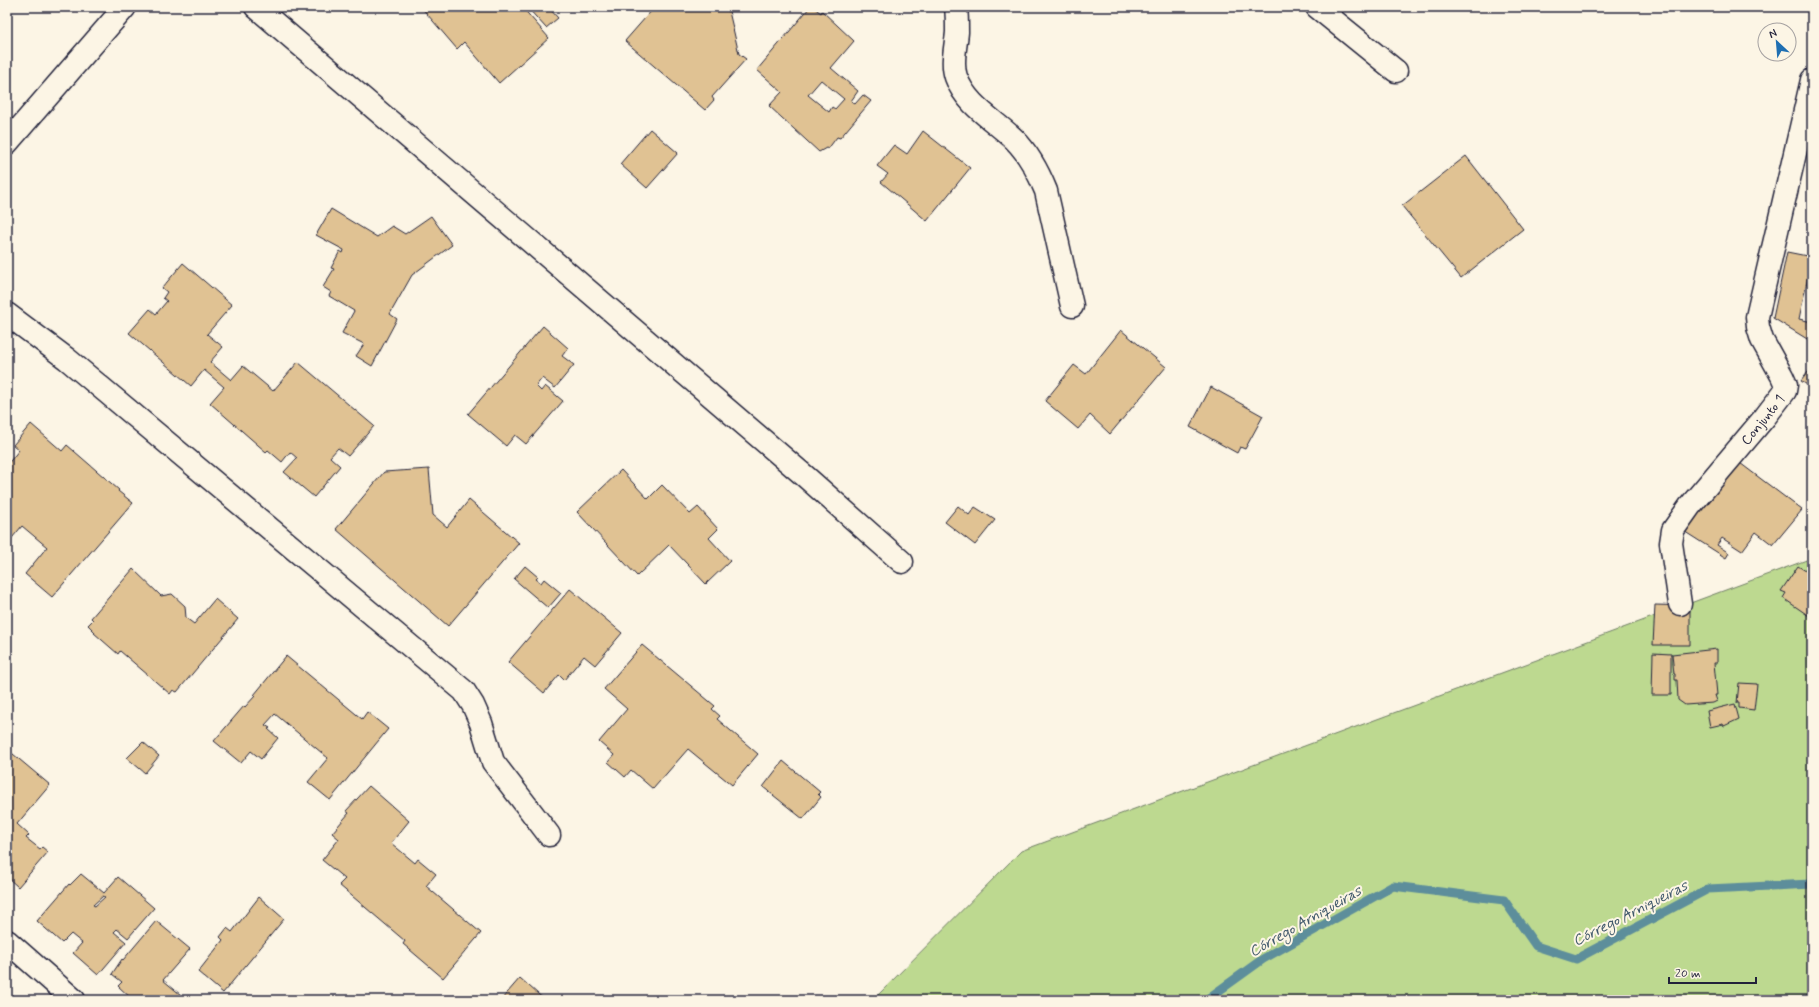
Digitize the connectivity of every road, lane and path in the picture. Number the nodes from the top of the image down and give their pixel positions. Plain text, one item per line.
1 (125, 7) edge
2 (256, 7) edge
3 (956, 7) edge
4 (1317, 7) edge
5 (1396, 71) dead end
6 (1812, 80) edge
7 (7, 143) edge
8 (1803, 158) edge
9 (1072, 306) dead end
10 (7, 314) edge
11 (902, 562) dead end
12 (1680, 604) dead end
13 (549, 835) dead end
14 (7, 941) edge
15 (74, 1000) edge

1 - 7 street
2 - 11 street
3 - 9 street
4 - 5 street
6 - 8 street, Conjunto 1
8 - 12 street, Conjunto 1
10 - 13 street
14 - 15 street

